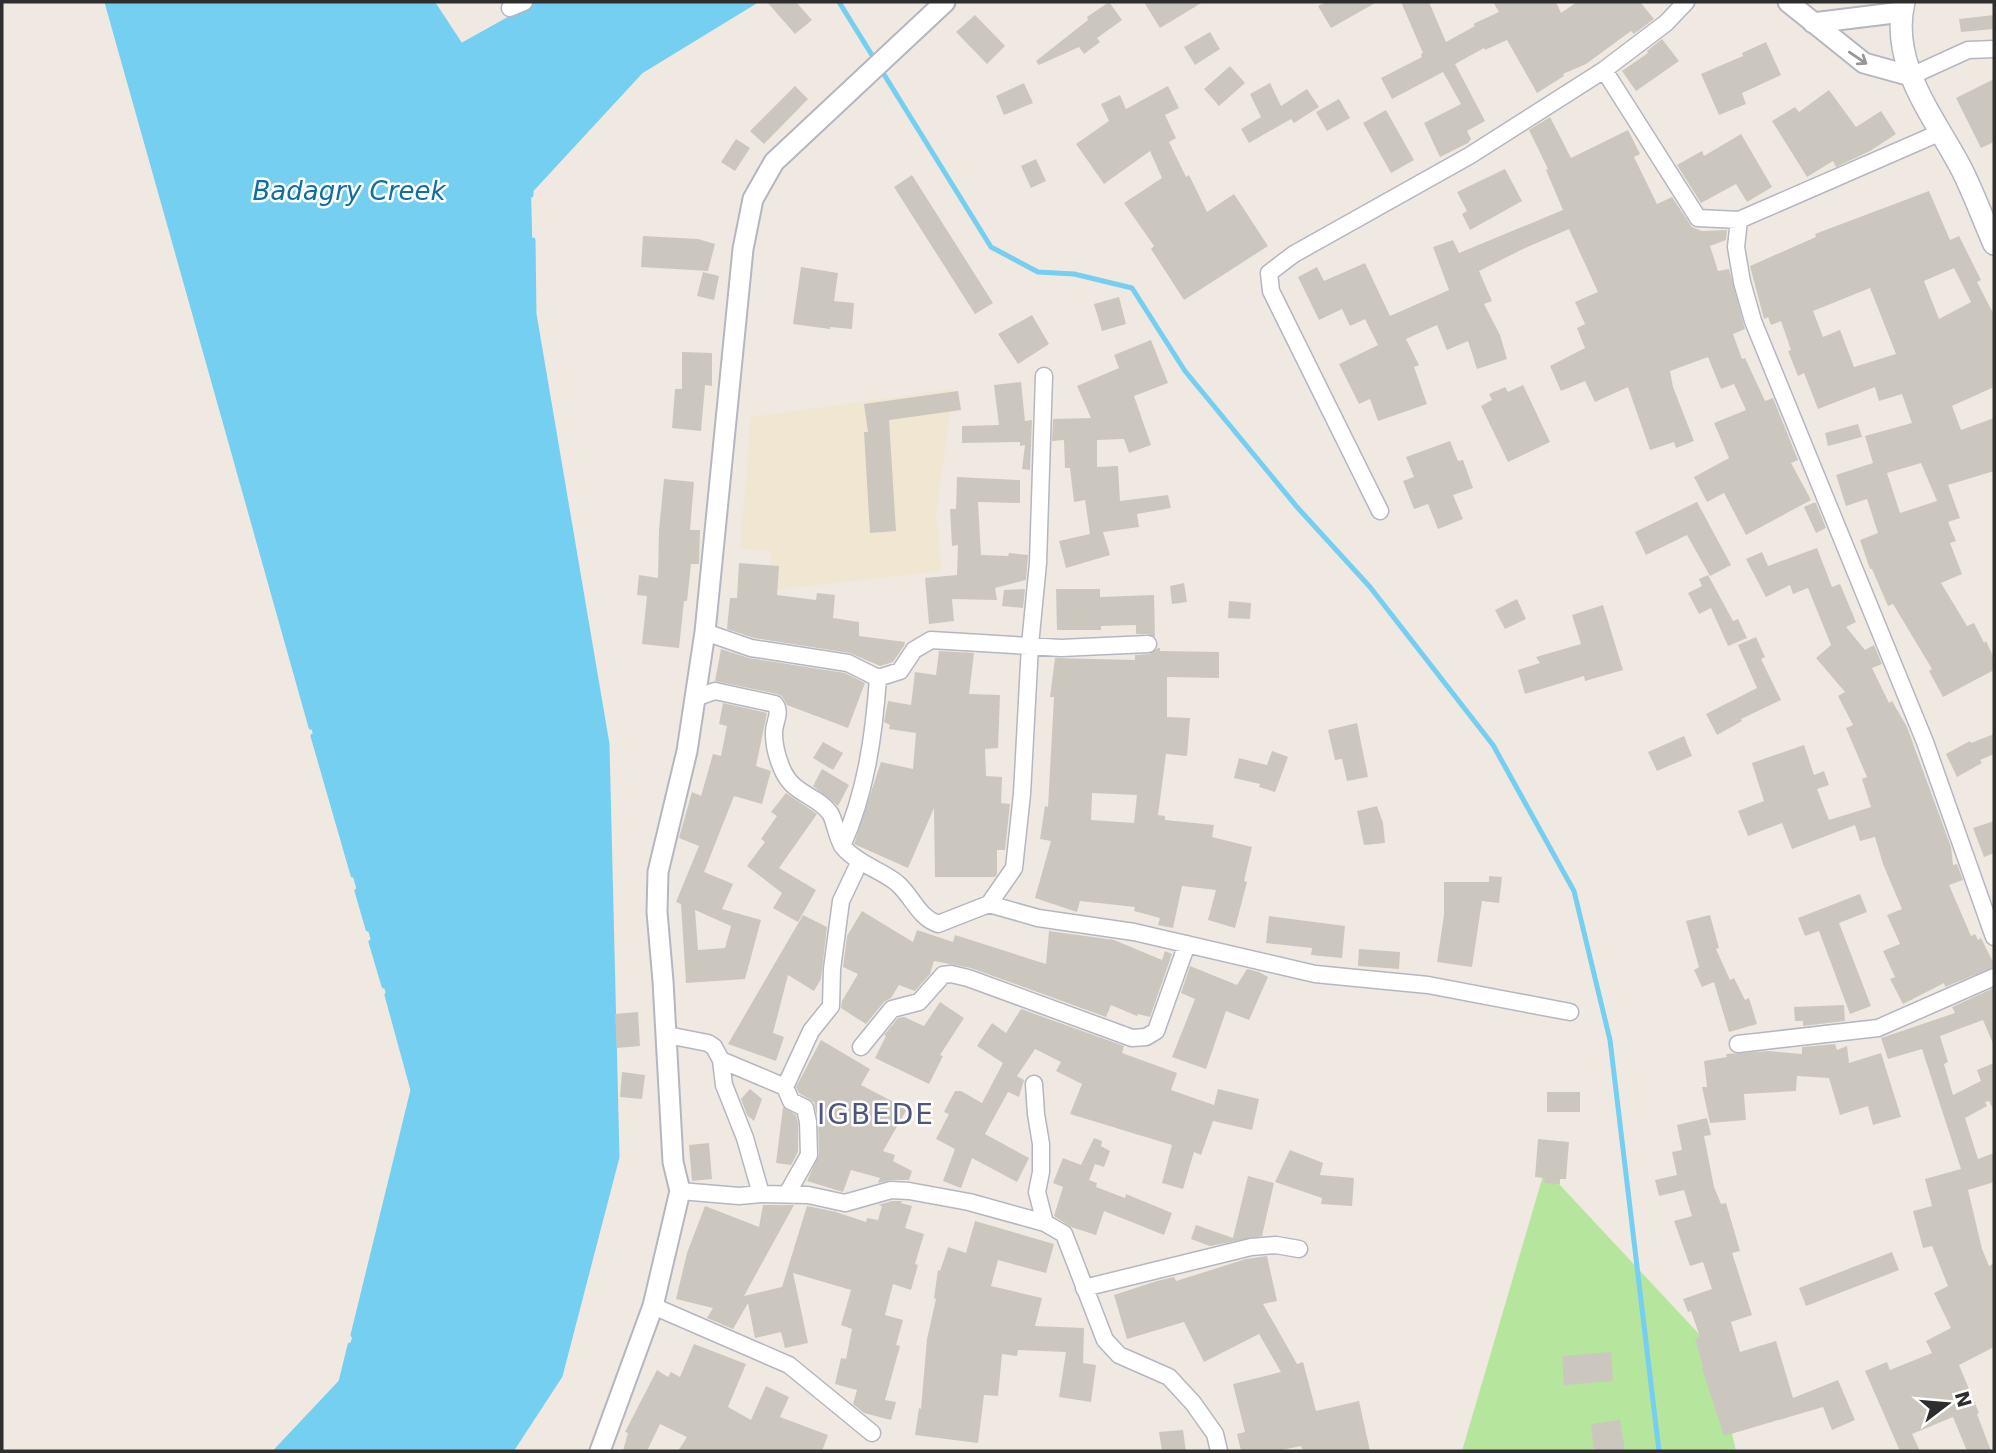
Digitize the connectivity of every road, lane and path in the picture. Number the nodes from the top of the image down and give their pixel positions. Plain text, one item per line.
1 (945, 2) edge
2 (1686, 2) edge
3 (1788, 2) edge
4 (1903, 7) edge
5 (1813, 23) junction
6 (1994, 48) edge
7 (1604, 70) junction
8 (1910, 76) junction
9 (1939, 134) junction
10 (1739, 220) junction
11 (1994, 244) edge
12 (1044, 376) dead end
13 (1380, 512) dead end
14 (705, 632) junction
15 (1148, 644) dead end
16 (1030, 645) junction
17 (878, 678) junction
18 (695, 698) junction
19 (842, 846) junction
20 (860, 861) junction
21 (989, 904) junction
22 (1994, 937) edge
23 (1187, 944) junction
24 (1994, 977) edge
25 (1570, 1012) dead end
26 (667, 1035) junction
27 (1738, 1044) dead end
28 (861, 1047) dead end
29 (721, 1060) junction
30 (1034, 1084) dead end
31 (785, 1087) junction
32 (680, 1191) junction
33 (761, 1194) junction
34 (787, 1194) junction
35 (1045, 1223) junction
36 (1299, 1249) dead end
37 (1084, 1289) junction
38 (653, 1306) junction
39 (872, 1433) dead end
40 (600, 1451) edge
41 (1219, 1451) edge

1 - 14 street
2 - 7 street
3 - 5 street
4 - 5 street
4 - 8 main road
5 -> 8 street
6 - 8 street
7 - 10 street
7 - 13 street
8 - 9 main road
9 - 10 street
9 - 11 main road
10 - 22 street
12 - 16 street
14 - 17 street
14 - 18 street
15 - 16 street
16 - 17 street
16 - 21 street
17 - 19 street
18 - 19 street
18 - 26 street
19 - 20 street
20 - 21 street
20 - 31 street
21 - 23 street
23 - 25 street
23 - 28 street
24 - 27 street
26 - 29 street
26 - 32 street
29 - 31 street
29 - 33 street
30 - 35 street
31 - 34 street
32 - 33 street
32 - 38 street
33 - 34 street
34 - 35 street
35 - 37 street
36 - 37 street
37 - 41 street
38 - 39 street
38 - 40 street

